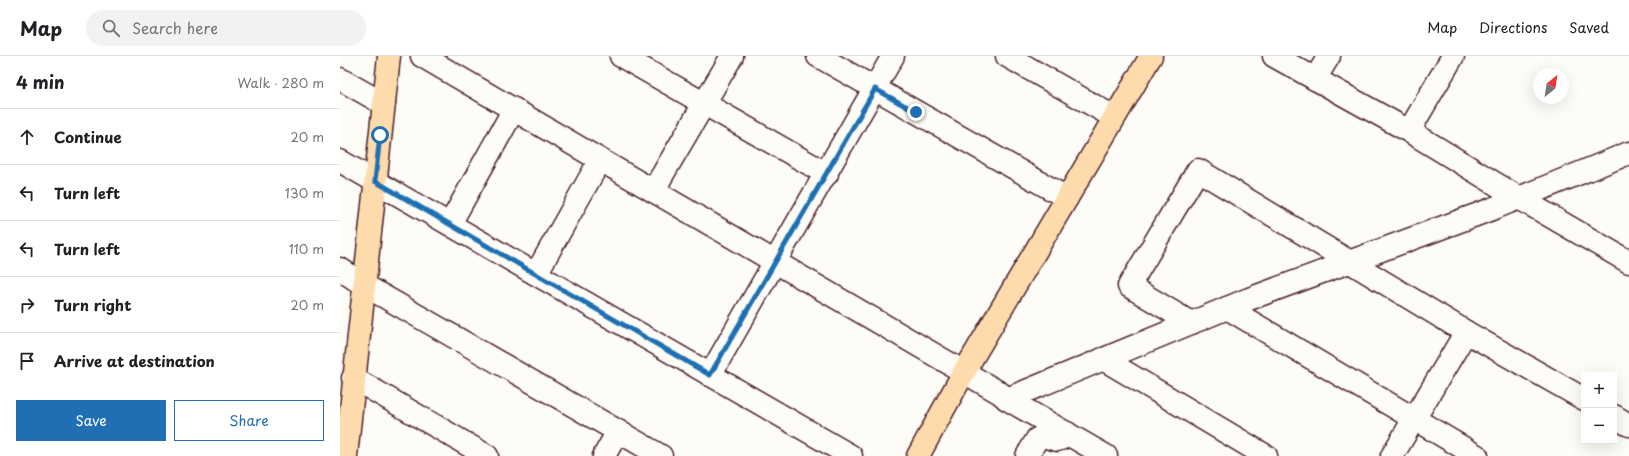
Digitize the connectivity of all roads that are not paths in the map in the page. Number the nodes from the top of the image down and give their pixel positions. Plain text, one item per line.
1 (389, 56) edge
2 (422, 56) edge
3 (621, 56) edge
4 (732, 56) edge
5 (818, 56) edge
6 (893, 56) edge
7 (1007, 56) edge
8 (1150, 56) edge
9 (1274, 56) edge
10 (1329, 56) edge
11 (1453, 56) edge
12 (340, 79) edge
13 (1315, 79) junction
14 (875, 89) junction
15 (384, 104) junction
16 (704, 104) junction
17 (514, 110) junction
18 (1114, 117) junction
19 (1409, 131) junction
20 (1629, 153) edge
21 (600, 160) junction
22 (340, 161) edge
23 (826, 174) junction
24 (375, 181) junction
25 (653, 191) junction
26 (1067, 198) junction
27 (1519, 198) junction
28 (450, 224) junction
29 (1351, 261) junction
30 (1629, 262) edge
31 (776, 263) junction
32 (340, 269) edge
33 (536, 274) junction
34 (364, 284) junction
35 (1227, 308) junction
36 (1191, 323) junction
37 (1466, 332) junction
38 (1103, 358) junction
39 (710, 375) junction
40 (969, 375) junction
41 (354, 378) junction
42 (1004, 396) junction
43 (1581, 397) edge
44 (1617, 418) edge
45 (1414, 420) junction
46 (1629, 425) edge
47 (618, 432) junction
48 (1067, 433) junction
49 (346, 456) edge
50 (487, 456) edge
51 (604, 456) edge
52 (661, 456) edge
53 (852, 456) edge
54 (918, 456) edge
55 (1027, 456) edge
56 (1106, 456) edge
57 (1266, 456) edge
58 (1392, 456) edge
59 (1476, 456) edge

1 - 15 main road
2 - 17 street
3 - 16 street
4 - 16 street
5 - 14 street
6 - 14 street
7 - 18 street
8 - 18 main road
9 - 13 street
10 - 13 street
11 - 19 street
12 - 15 street
13 - 19 street
14 - 23 street
14 - 26 street
15 - 24 main road
16 - 23 street
16 - 25 street
17 - 21 street
17 - 28 street
18 - 26 main road
19 - 27 street
20 - 27 street
21 - 25 street
21 - 33 street
22 - 24 street
23 - 31 street
24 - 28 street
24 - 34 main road
25 - 31 street
26 - 40 main road
27 - 29 street
27 - 30 street
28 - 33 street
29 - 35 street
29 - 36 street
29 - 37 street
31 - 39 street
31 - 40 street
32 - 34 street
33 - 39 street
34 - 41 main road
34 - 47 street
35 - 36 street
35 - 45 street
36 - 38 street
37 - 43 street
37 - 45 street
38 - 42 street
38 - 57 street
39 - 53 street
40 - 42 street
40 - 54 main road
41 - 49 main road
41 - 50 street
42 - 48 street
44 - 46 street
45 - 58 street
45 - 59 street
47 - 51 street
47 - 52 street
48 - 55 street
48 - 56 street

